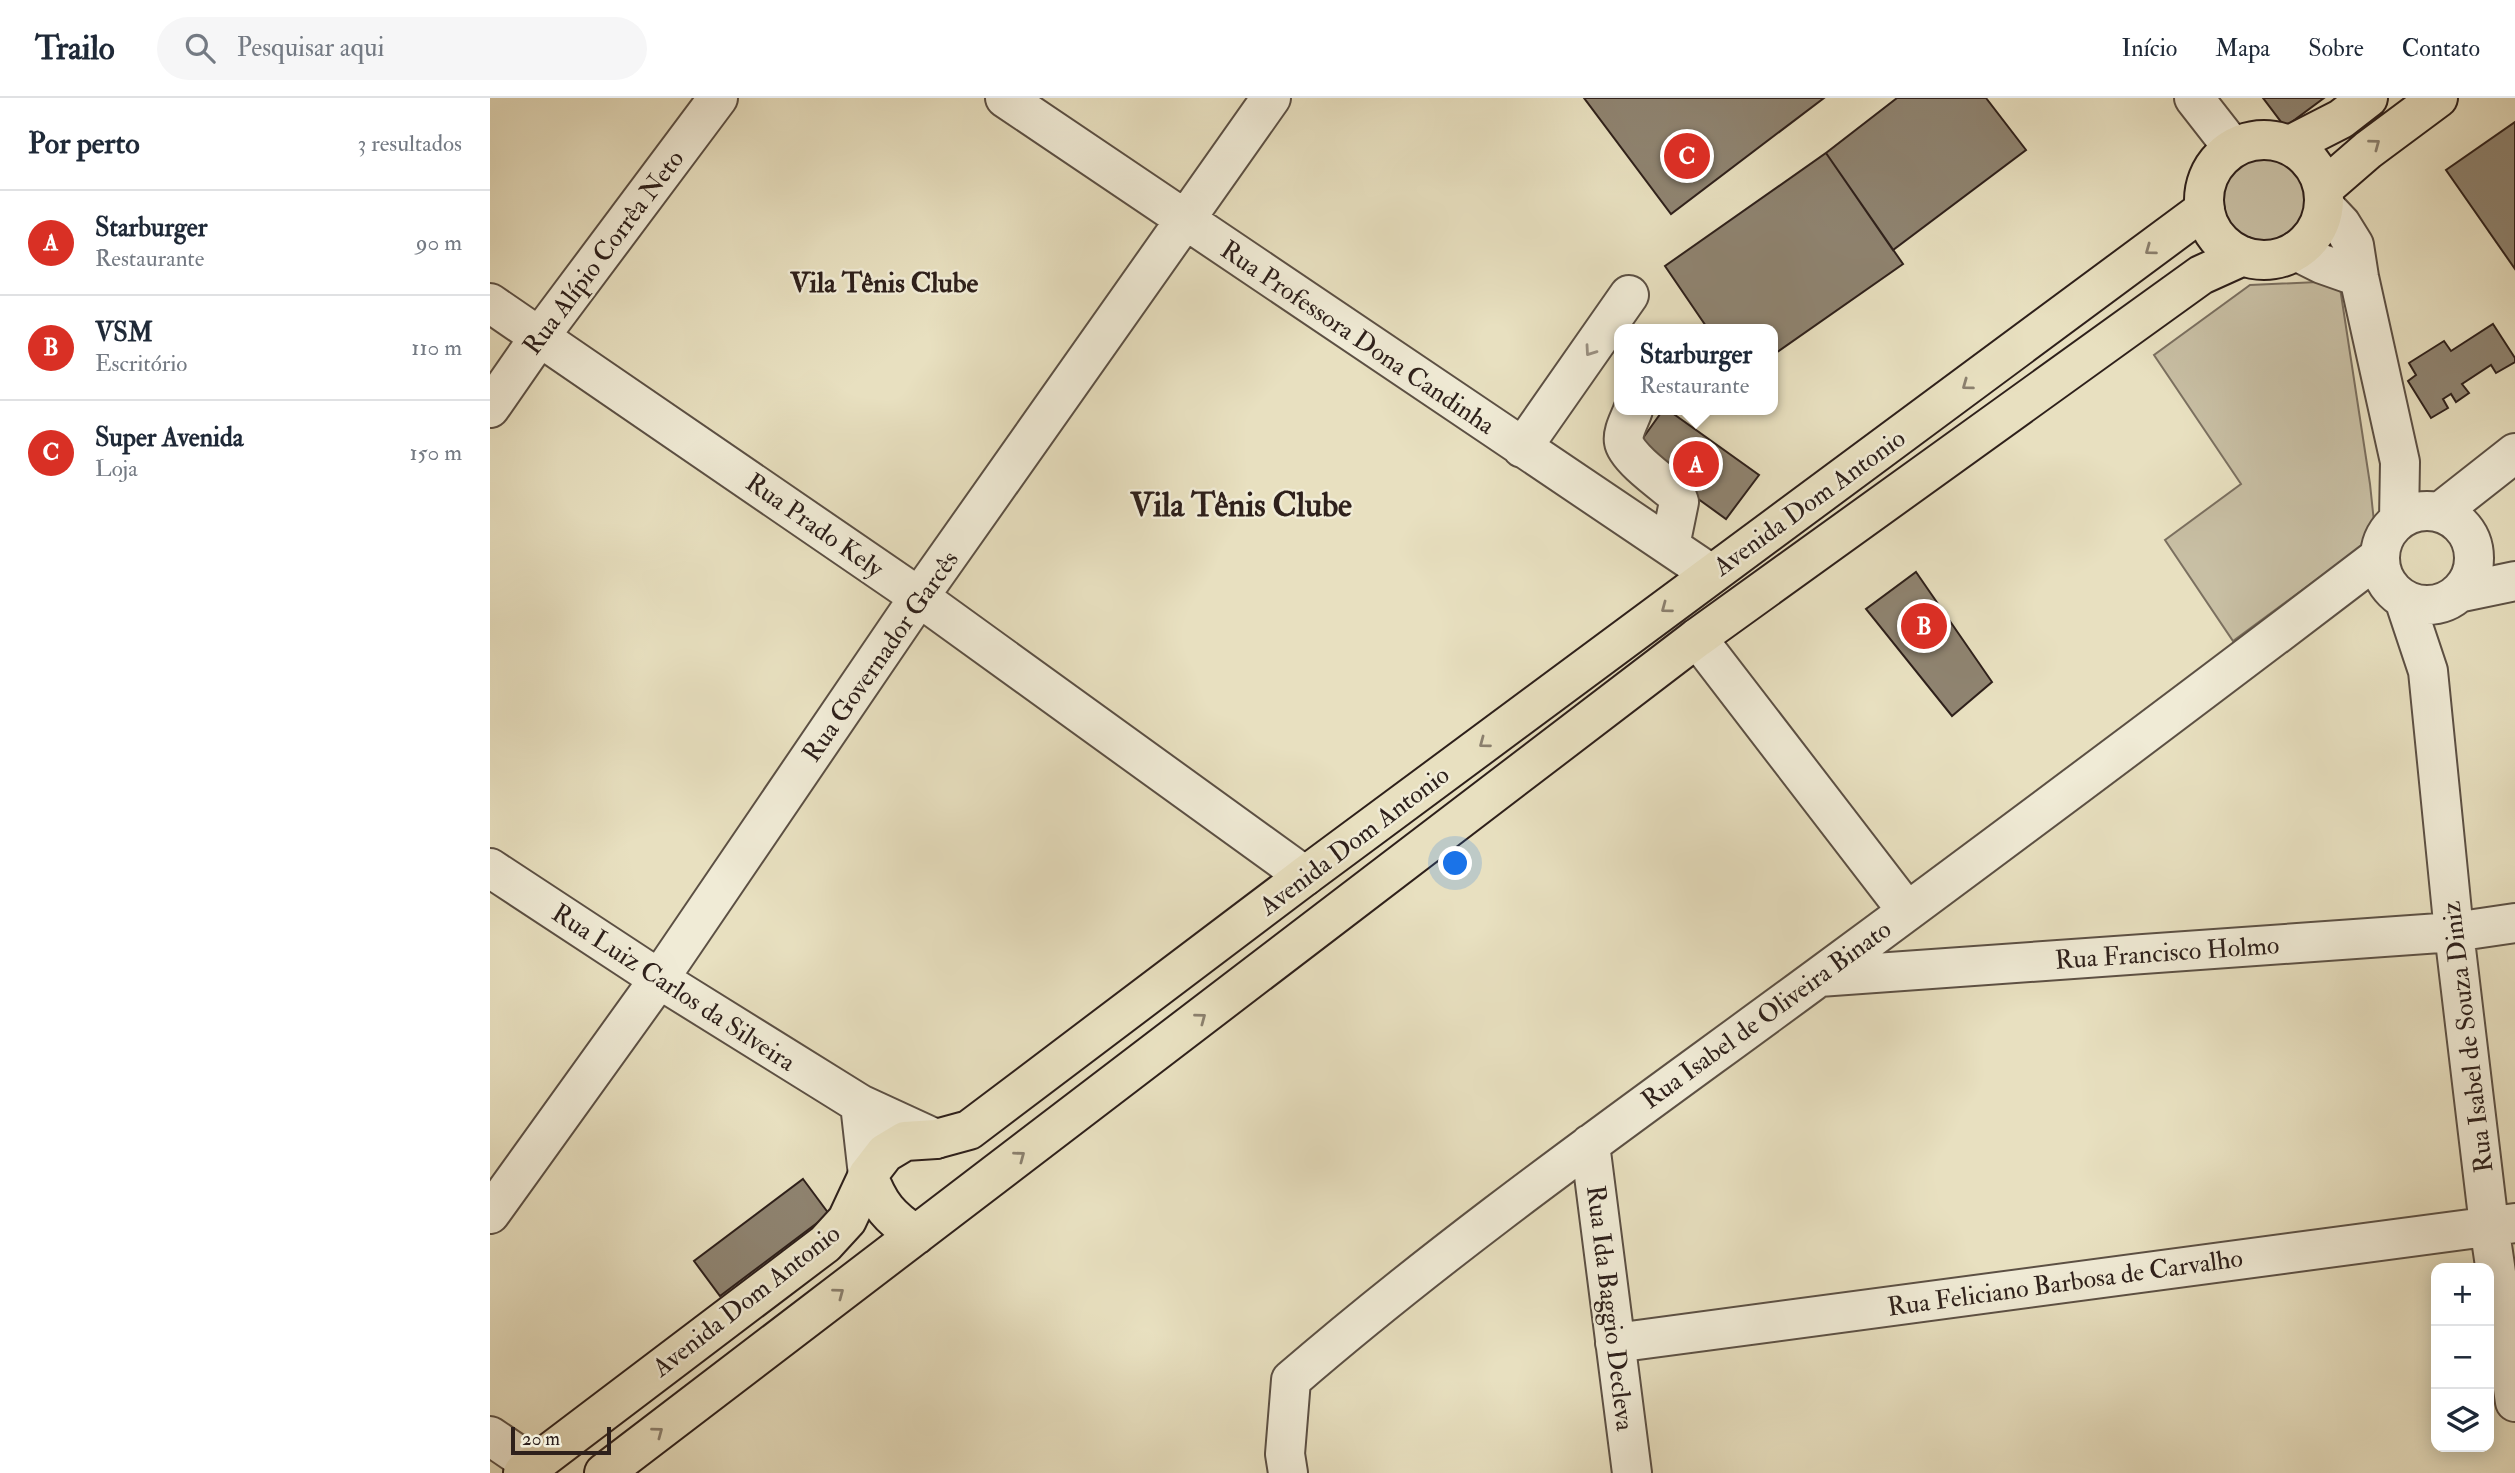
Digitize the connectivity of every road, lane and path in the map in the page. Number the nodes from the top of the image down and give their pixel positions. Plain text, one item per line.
1 (718, 98) edge
2 (1005, 98) edge
3 (1271, 98) edge
4 (2194, 98) edge
5 (2368, 98) edge
6 (2438, 98) edge
7 (2290, 145) junction
8 (2234, 148) junction
9 (2323, 197) junction
10 (2205, 209) junction
11 (1187, 220) junction
12 (2296, 251) junction
13 (2243, 256) junction
14 (2359, 277) junction
15 (1629, 295) dead end
16 (490, 303) edge
17 (540, 336) junction
18 (490, 408) edge
19 (1631, 415) edge
20 (1522, 448) junction
21 (2502, 462) edge
22 (2442, 525) junction
23 (1670, 546) junction
24 (2379, 556) junction
25 (1711, 574) junction
26 (2515, 575) edge
27 (2515, 581) edge
28 (2399, 595) junction
29 (919, 597) junction
30 (2452, 597) junction
31 (2322, 600) junction
32 (1697, 639) junction
33 (2428, 671) junction
34 (490, 868) edge
35 (1305, 876) junction
36 (1907, 911) junction
37 (2515, 923) edge
38 (2454, 932) junction
39 (1819, 977) junction
40 (659, 979) junction
41 (860, 1104) junction
42 (936, 1139) junction
43 (1590, 1144) junction
44 (868, 1175) junction
45 (971, 1193) junction
46 (490, 1214) edge
47 (2502, 1224) edge
48 (916, 1235) junction
49 (1615, 1343) junction
50 (2515, 1402) edge
51 (490, 1436) edge
52 (528, 1469) edge
53 (604, 1473) edge
54 (1288, 1473) edge
55 (1632, 1473) edge

1 - 17 street, Rua Alípio Corrêa Neto
2 - 11 street, Rua Professora Dona Candinha
3 - 11 street, Rua Governador Garcês
4 - 8 street
5 - 7 main road
9 -> 6 main road
7 - 8 main road
7 - 9 main road
8 - 10 main road
9 - 12 main road
9 - 14 street
10 - 13 main road
10 -> 25 main road, Avenida Dom Antonio
11 - 20 street, Rua Professora Dona Candinha
11 - 29 street, Rua Governador Garcês
12 - 13 main road
12 - 14 street
13 - 32 main road, Avenida Dom Antonio
14 - 22 street
15 -> 20 street
16 - 17 street, Rua Prado Kely
17 - 18 street, Rua Alípio Corrêa Neto
17 - 29 street, Rua Prado Kely
19 - 23 street
20 - 23 street, Rua Professora Dona Candinha
21 - 22 street
22 - 24 street
22 - 26 street
22 - 30 street
23 - 25 street, Rua Professora Dona Candinha
24 - 28 street
24 - 31 street, Rua Isabel de Oliveira Binato
25 -> 35 main road, Avenida Dom Antonio
27 - 30 street
28 - 30 street
28 - 31 street, Rua Isabel de Oliveira Binato
28 - 33 street, Rua Isabel de Souza Diniz
29 - 35 street, Rua Prado Kely
29 - 40 street, Rua Governador Garcês
30 - 33 street, Rua Isabel de Souza Diniz
31 - 36 street, Rua Isabel de Oliveira Binato
32 - 36 street
45 -> 32 main road, Avenida Dom Antonio
33 - 38 street, Rua Isabel de Souza Diniz
34 - 40 street, Rua Luiz Carlos da Silveira
35 - 42 main road, Avenida Dom Antonio
36 - 39 street, Rua Isabel de Oliveira Binato
37 - 38 street, Rua Francisco Holmo
38 - 39 street, Rua Francisco Holmo
38 - 47 street, Rua Isabel de Souza Diniz
39 - 43 street, Rua Isabel de Oliveira Binato
40 - 41 street, Rua Luiz Carlos da Silveira
40 - 46 street, Rua Governador Garcês
41 - 42 street, Rua Luiz Carlos da Silveira
41 - 44 street
42 - 44 main road, Avenida Dom Antonio
42 - 45 main road
43 - 49 street, Rua Ida Baggio Decleva
43 - 54 street, Rua Isabel de Oliveira Binato
44 - 48 main road
44 - 52 main road, Avenida Dom Antonio
45 - 48 main road, Avenida Dom Antonio
47 - 49 street, Rua Feliciano Barbosa de Carvalho
47 - 50 street, Rua Isabel de Souza Diniz
53 -> 48 main road, Avenida Dom Antonio
49 - 55 street, Rua Ida Baggio Decleva
51 - 52 street

